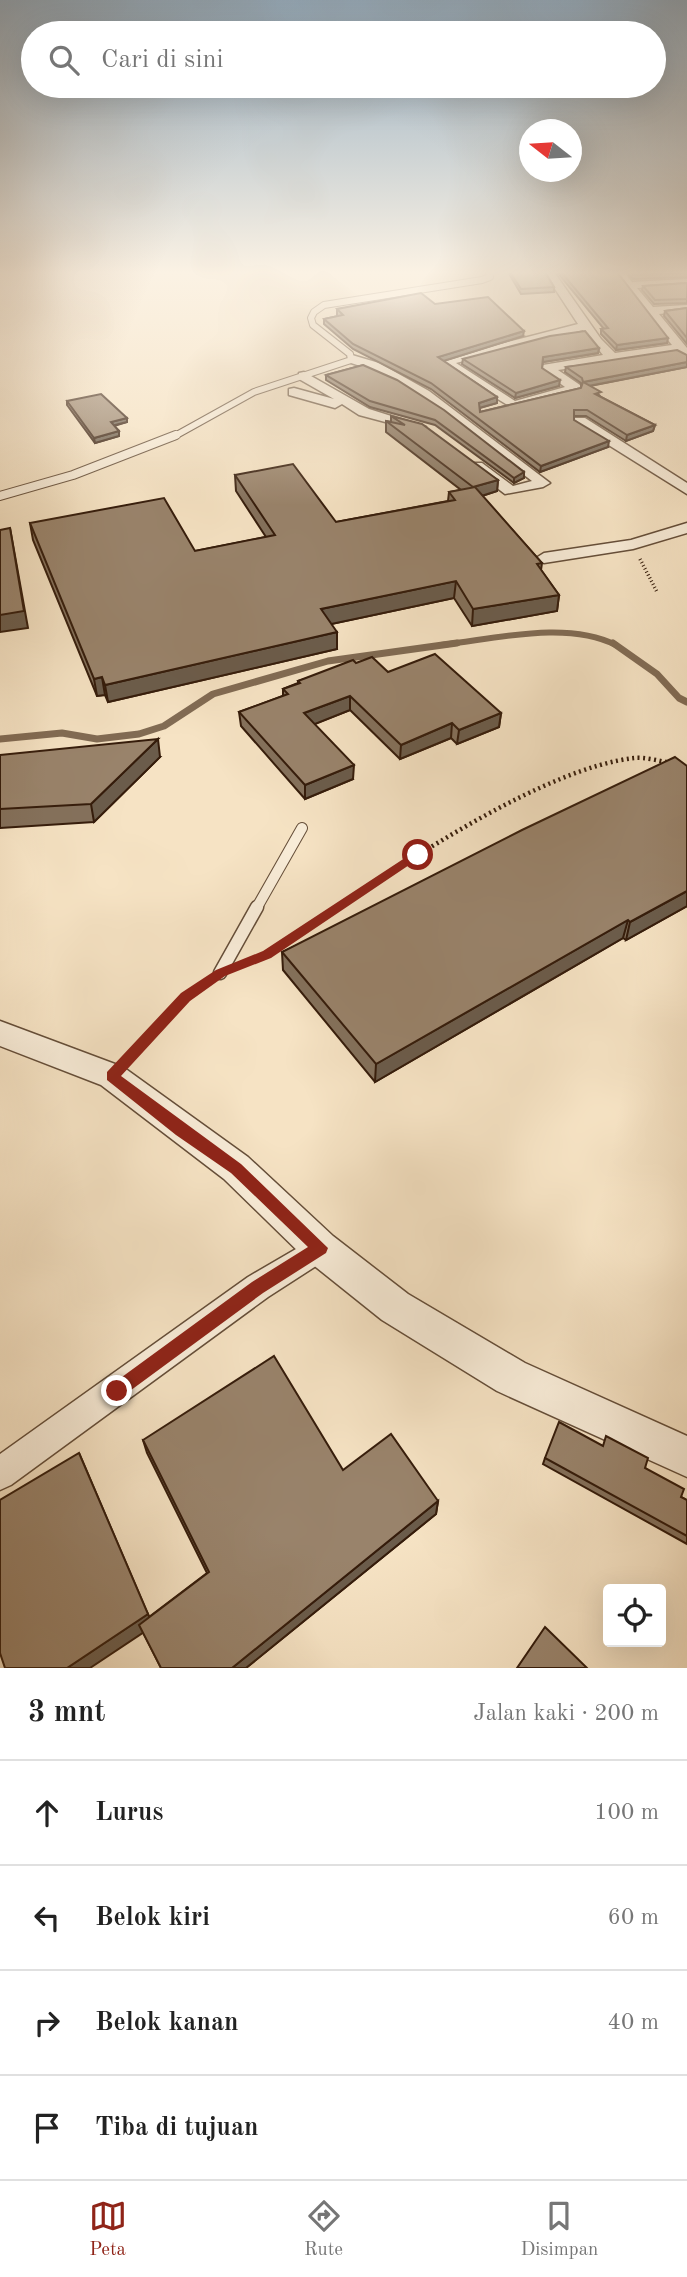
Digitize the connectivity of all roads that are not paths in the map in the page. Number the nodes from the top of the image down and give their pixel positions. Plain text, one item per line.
1 (339, 350) edge
2 (492, 350) edge
3 (605, 350) edge
4 (654, 350) edge
5 (612, 356) junction
6 (352, 359) junction
7 (304, 376) junction
8 (294, 392) dead end
9 (513, 405) junction
10 (495, 411) edge
11 (364, 412) junction
12 (580, 421) edge
13 (438, 426) junction
14 (469, 461) edge
15 (687, 490) edge
16 (0, 496) edge
17 (687, 528) edge
18 (544, 558) dead end
19 (302, 828) dead end
20 (220, 973) road end
21 (0, 1033) edge
22 (320, 1248) junction
23 (687, 1457) edge
24 (0, 1474) edge

1 - 6 lane
2 - 9 street
3 - 5 street
4 - 5 street
5 - 9 street
6 - 7 lane
6 - 13 street
7 - 11 street
7 - 16 lane
8 - 11 street
9 - 10 street
11 - 13 street
12 - 15 street
13 - 14 street
17 - 18 street
19 - 20 lane
21 - 22 street
22 - 23 street
22 - 24 street

